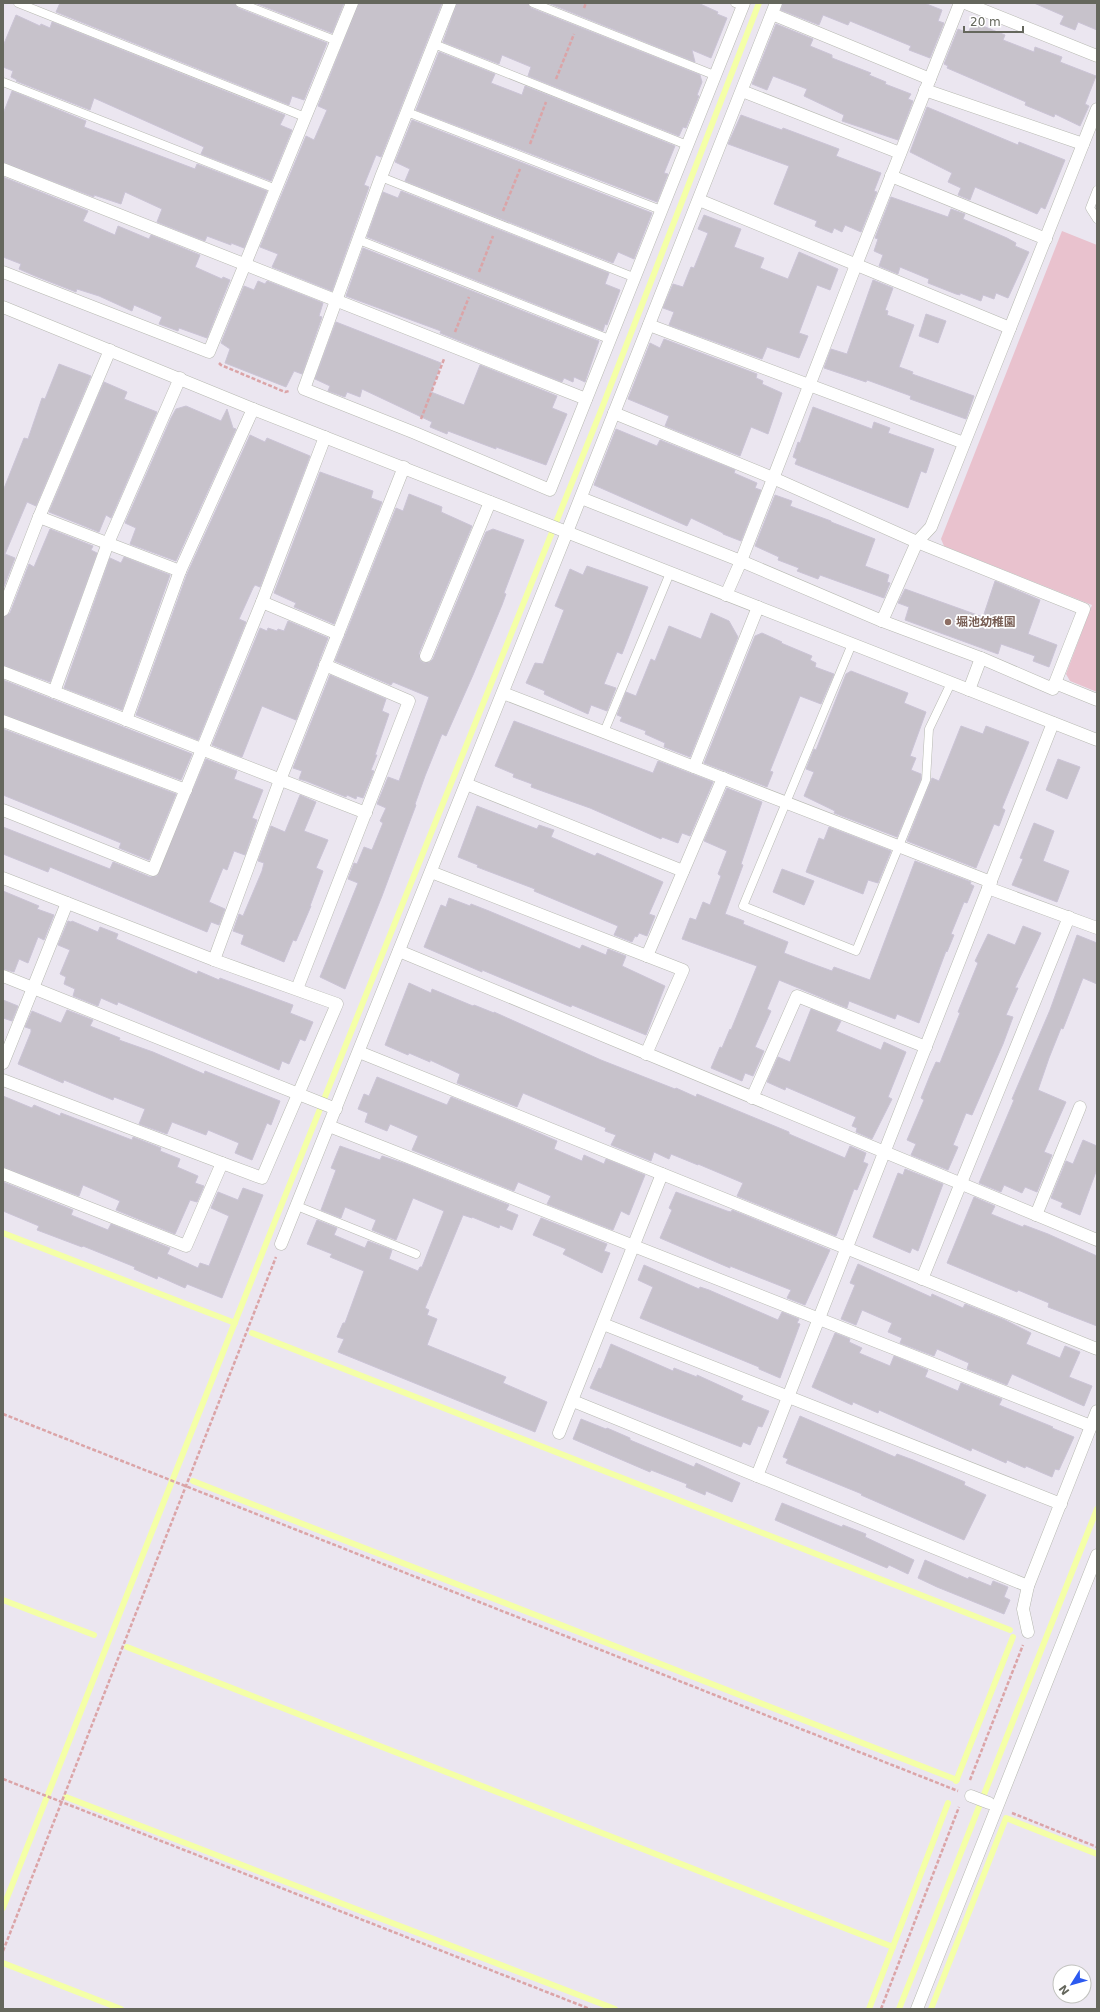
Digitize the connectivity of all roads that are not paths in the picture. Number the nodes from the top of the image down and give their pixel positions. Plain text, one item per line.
1 (18, 3) edge
2 (240, 3) edge
3 (352, 3) edge
4 (450, 3) edge
5 (533, 3) edge
6 (960, 3) edge
7 (965, 3) edge
8 (740, 4) edge
9 (774, 8) edge
10 (337, 41) junction
11 (434, 44) junction
12 (1097, 56) edge
13 (714, 75) junction
14 (3, 82) edge
15 (928, 85) junction
16 (742, 91) junction
17 (1097, 110) edge
18 (407, 112) junction
19 (305, 118) junction
20 (1083, 144) junction
21 (687, 145) junction
22 (900, 153) junction
23 (3, 169) edge
24 (891, 176) junction
25 (381, 177) junction
26 (276, 189) junction
27 (1097, 190) edge
28 (699, 200) junction
29 (661, 210) junction
30 (1097, 218) edge
31 (1046, 239) junction
32 (359, 240) junction
33 (245, 265) junction
34 (856, 265) junction
35 (3, 272) edge
36 (634, 277) junction
37 (335, 300) junction
38 (3, 307) edge
39 (649, 325) junction
40 (1010, 328) junction
41 (609, 339) junction
42 (110, 350) junction
43 (180, 378) junction
44 (809, 384) junction
45 (586, 399) junction
46 (253, 409) junction
47 (614, 413) junction
48 (325, 437) junction
49 (964, 443) junction
50 (404, 467) junction
51 (773, 478) junction
52 (581, 498) junction
53 (490, 502) junction
54 (39, 517) junction
55 (567, 532) junction
56 (917, 542) junction
57 (108, 543) junction
58 (741, 561) junction
59 (180, 571) junction
60 (670, 572) junction
61 (726, 595) junction
62 (262, 602) junction
63 (758, 607) junction
64 (3, 610) edge
65 (882, 622) junction
66 (338, 634) junction
67 (852, 644) junction
68 (426, 656) dead end
69 (981, 658) junction
70 (325, 665) junction
71 (3, 672) edge
72 (951, 683) junction
73 (1055, 683) junction
74 (969, 690) junction
75 (54, 692) junction
76 (503, 693) junction
77 (1097, 700) edge
78 (126, 720) junction
79 (3, 721) edge
80 (1053, 723) junction
81 (604, 732) junction
82 (1097, 740) edge
83 (202, 750) junction
84 (694, 767) junction
85 (723, 778) junction
86 (280, 780) junction
87 (466, 784) junction
88 (186, 790) junction
89 (786, 802) junction
90 (3, 810) edge
91 (366, 813) junction
92 (900, 846) junction
93 (683, 871) junction
94 (431, 872) junction
95 (3, 878) edge
96 (990, 885) junction
97 (67, 903) junction
98 (1069, 917) junction
99 (1097, 928) edge
100 (399, 952) junction
101 (646, 956) junction
102 (214, 960) junction
103 (3, 976) edge
104 (33, 988) junction
105 (297, 989) junction
106 (926, 1047) junction
107 (359, 1052) junction
108 (646, 1054) junction
109 (3, 1063) edge
110 (3, 1080) edge
111 (299, 1094) junction
112 (752, 1098) junction
113 (1080, 1107) dead end
114 (336, 1109) junction
115 (329, 1126) junction
116 (884, 1152) junction
117 (222, 1163) junction
118 (3, 1174) edge
119 (662, 1174) junction
120 (960, 1184) junction
121 (297, 1206) junction
122 (1036, 1215) junction
123 (1097, 1240) edge
124 (281, 1244) road end
125 (634, 1246) junction
126 (847, 1249) junction
127 (416, 1254) dead end
128 (922, 1279) junction
129 (819, 1319) junction
130 (603, 1324) junction
131 (1097, 1349) edge
132 (788, 1397) junction
133 (572, 1401) junction
134 (1097, 1411) edge
135 (1091, 1426) junction
136 (559, 1433) dead end
137 (757, 1476) junction
138 (1060, 1504) junction
139 (1097, 1555) edge
140 (1028, 1586) junction
141 (1028, 1632) road end
142 (968, 1795) road end
143 (992, 1805) junction
144 (917, 2009) edge

1 - 19 lane
2 - 10 lane
3 - 10 street
4 - 11 street
5 - 13 lane
6 - 15 street
7 - 12 street
8 - 13 street
9 - 15 street
9 - 16 street
10 - 19 street
11 - 18 street
11 - 21 lane
13 - 21 street
14 - 26 lane
15 - 20 street
15 - 22 street
16 - 22 street
16 - 28 street
17 - 20 street
18 - 25 street
18 - 29 lane
19 - 26 street
20 - 31 street
21 - 29 street
22 - 24 street
23 - 33 street
24 - 31 street
24 - 34 street
25 - 32 street
25 - 36 lane
26 - 33 street
27 - 30 lane
28 - 34 street
28 - 39 street
29 - 36 street
31 - 40 street
32 - 37 street
32 - 41 lane
33 - 35 street
33 - 37 street
34 - 40 street
34 - 44 street
36 - 41 street
37 - 45 street
37 - 45 street
38 - 42 street
39 - 44 street
39 - 47 street
40 - 49 street
41 - 45 street
42 - 43 street
42 - 54 street
43 - 46 street
43 - 57 street
44 - 49 street
44 - 51 street
46 - 48 street
46 - 59 street
47 - 51 street
47 - 52 street
48 - 50 street
48 - 62 street
49 - 56 street
50 - 53 street
50 - 66 street
51 - 56 street
51 - 58 street
52 - 55 street
52 - 58 street
53 - 55 street
53 - 68 street
54 - 57 street
54 - 64 street
55 - 60 street
55 - 76 street
56 - 65 street
56 - 73 street
57 - 59 street
57 - 75 street
58 - 61 street
58 - 65 street
59 - 78 street
60 - 61 street
60 - 81 lane
61 - 63 street
62 - 66 street
62 - 83 street
63 - 67 street
63 - 84 street
65 - 69 street
66 - 70 street
67 - 72 street
67 - 89 lane
69 - 73 street
69 - 74 street
70 - 86 street
70 - 91 street
71 - 75 street
72 - 74 street
72 - 92 lane
73 - 77 street
74 - 80 street
75 - 78 street
76 - 81 street
76 - 87 street
78 - 83 street
79 - 88 street
80 - 82 street
80 - 96 street
81 - 84 street
83 - 86 street
83 - 88 street
84 - 85 street
85 - 89 street
85 - 93 street
86 - 91 street
86 - 102 street
87 - 93 street
87 - 94 street
88 - 90 street
89 - 92 street
89 - 92 lane
91 - 105 street
92 - 96 street
93 - 101 street
94 - 100 street
94 - 101 street
95 - 97 street
96 - 98 street
96 - 106 street
97 - 102 street
97 - 104 street
98 - 99 street
98 - 120 street
100 - 107 street
100 - 108 street
101 - 108 street
102 - 105 street
103 - 104 street
104 - 109 street
104 - 111 street
105 - 111 street
106 - 112 street
106 - 116 street
107 - 114 street
107 - 119 street
108 - 112 street
110 - 117 street
111 - 114 street
111 - 117 street
112 - 116 street
113 - 122 street
114 - 115 street
115 - 121 street
115 - 125 street
116 - 120 street
116 - 126 street
117 - 118 street
119 - 125 street
119 - 126 street
120 - 122 street
120 - 128 street
121 - 124 street
121 - 127 lane
122 - 123 street
125 - 129 street
125 - 130 street
126 - 128 street
126 - 129 street
128 - 131 street
129 - 132 street
129 - 135 street
130 - 132 street
130 - 133 street
132 - 137 street
132 - 138 street
133 - 136 street
133 - 137 street
134 - 135 street
135 - 138 street
137 - 140 street
138 - 140 street
139 - 143 street
140 - 141 street
142 - 143 street
143 - 144 street

